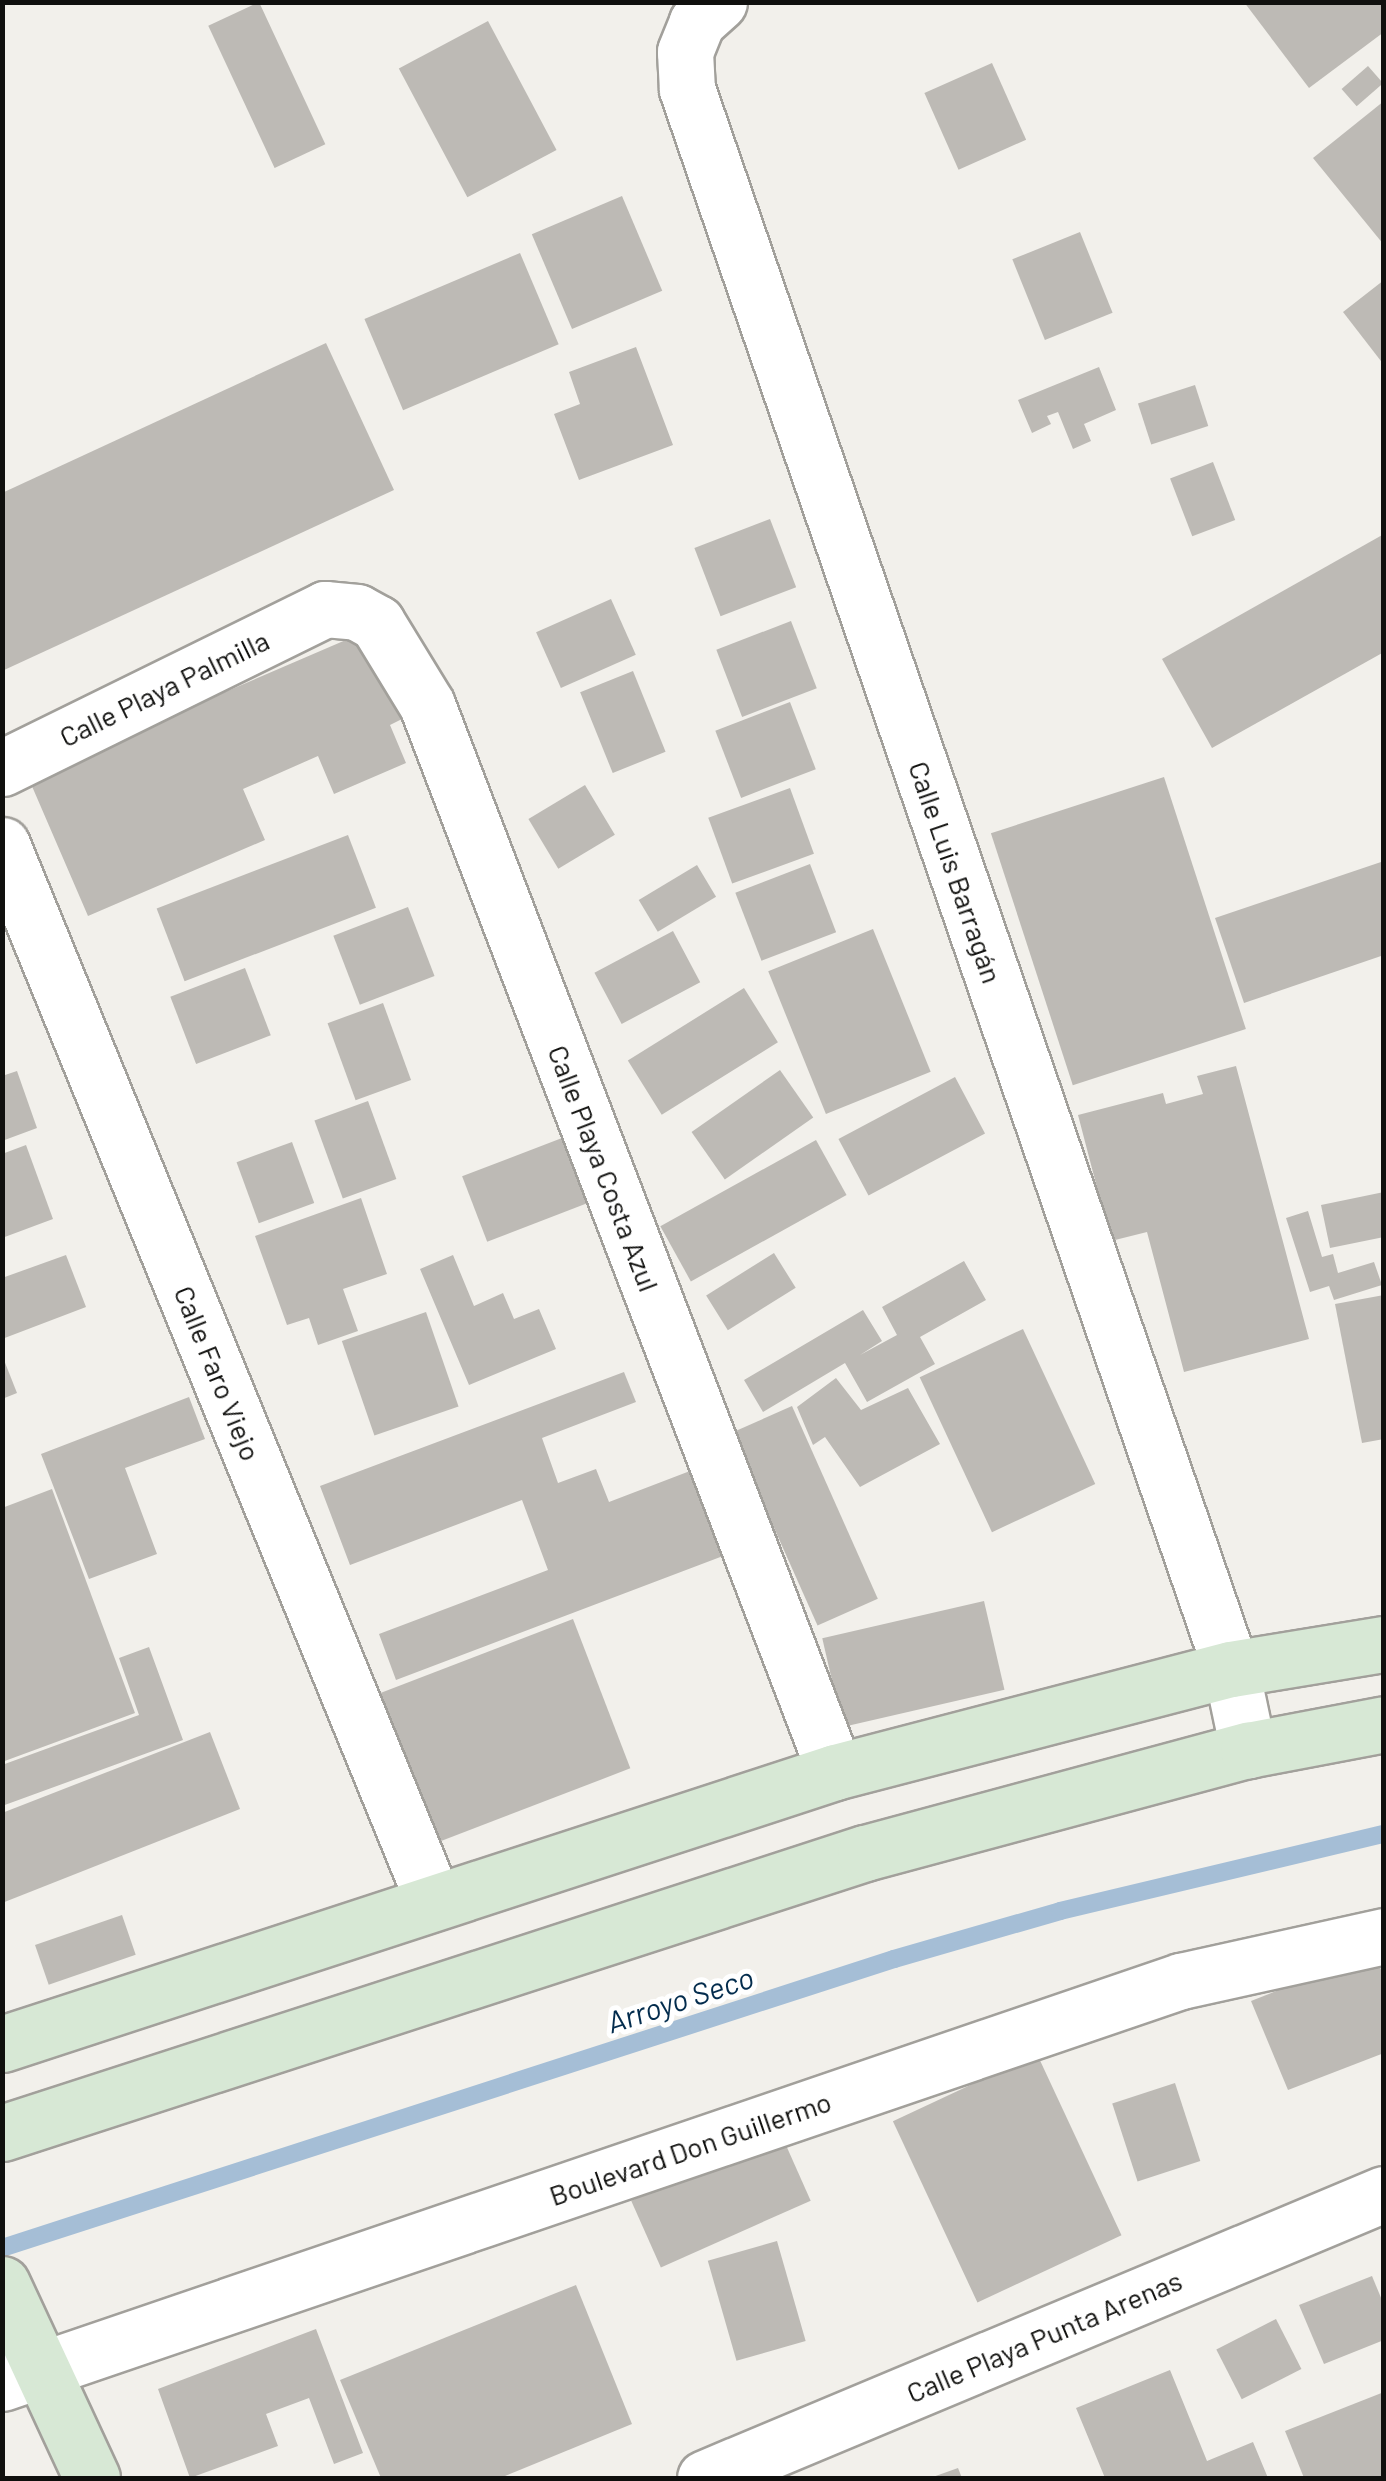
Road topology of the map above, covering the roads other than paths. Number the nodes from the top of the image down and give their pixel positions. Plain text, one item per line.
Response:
1 (718, 2) edge
2 (325, 609) joint
3 (2, 768) edge
4 (2, 846) edge
5 (1384, 1644) edge
6 (1231, 1670) junction
7 (1384, 1724) edge
8 (1248, 1750) junction
9 (835, 1772) junction
10 (433, 1900) junction
11 (1384, 1936) edge
12 (2, 2044) edge
13 (2, 2133) edge
14 (1384, 2194) edge
15 (16, 2341) edge
16 (92, 2478) edge
17 (705, 2478) edge

1 - 6 street, Calle Luis Barragán
2 - 3 street, Calle Playa Palmilla
2 - 9 street, Calle Playa Costa Azul
4 - 10 street, Calle Faro Viejo
5 - 6 main road
6 - 8 street, Calle Luis Barragán
6 - 9 main road
7 - 8 main road
8 - 13 main road
9 - 10 main road
10 - 12 main road
11 - 15 street, Boulevard Don Guillermo
14 - 17 street, Calle Playa Punta Arenas
15 - 16 main road

